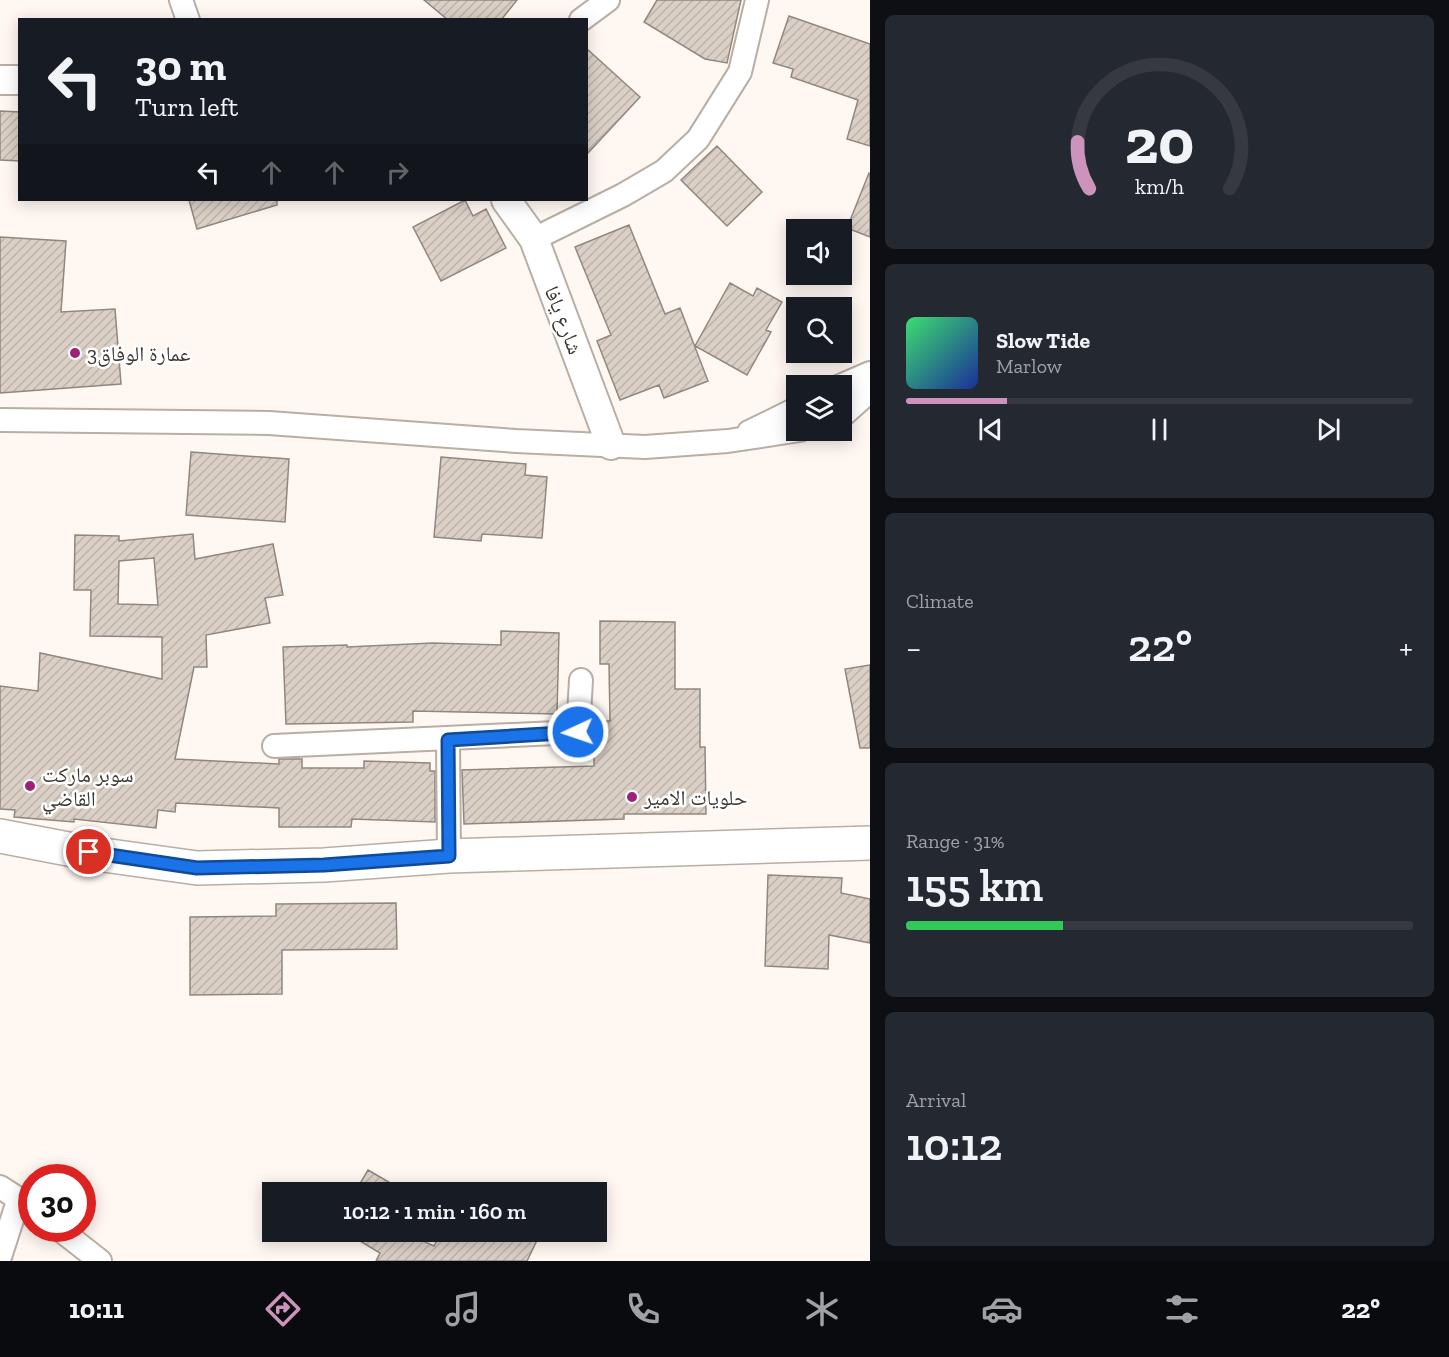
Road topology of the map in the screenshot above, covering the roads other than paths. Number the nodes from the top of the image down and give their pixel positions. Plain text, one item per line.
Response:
1 (181, 0) edge
2 (608, 0) edge
3 (757, 0) edge
4 (187, 18) edge
5 (584, 18) edge
6 (0, 80) edge
7 (18, 80) edge
8 (507, 201) edge
9 (534, 239) junction
10 (870, 373) edge
11 (852, 381) edge
12 (870, 391) edge
13 (852, 407) edge
14 (786, 414) edge
15 (0, 420) edge
16 (786, 432) edge
17 (728, 441) junction
18 (611, 445) junction
19 (581, 680) dead end
20 (448, 740) junction
21 (274, 746) dead end
22 (0, 836) edge
23 (870, 843) edge
24 (449, 856) junction
25 (17, 1198) edge
26 (76, 1242) edge
27 (0, 1257) edge
28 (100, 1261) edge

1 - 4 street
2 - 5 street
3 - 9 street
6 - 7 street
8 - 9 street, شارع يافا
9 - 18 street, شارع يافا
10 - 11 street
12 - 13 street
14 - 17 street
15 - 18 street
16 - 17 street
17 - 18 street
19 - 20 street
20 - 21 street
20 - 24 street
22 - 24 main road
23 - 24 main road
25 - 27 street
26 - 28 street

